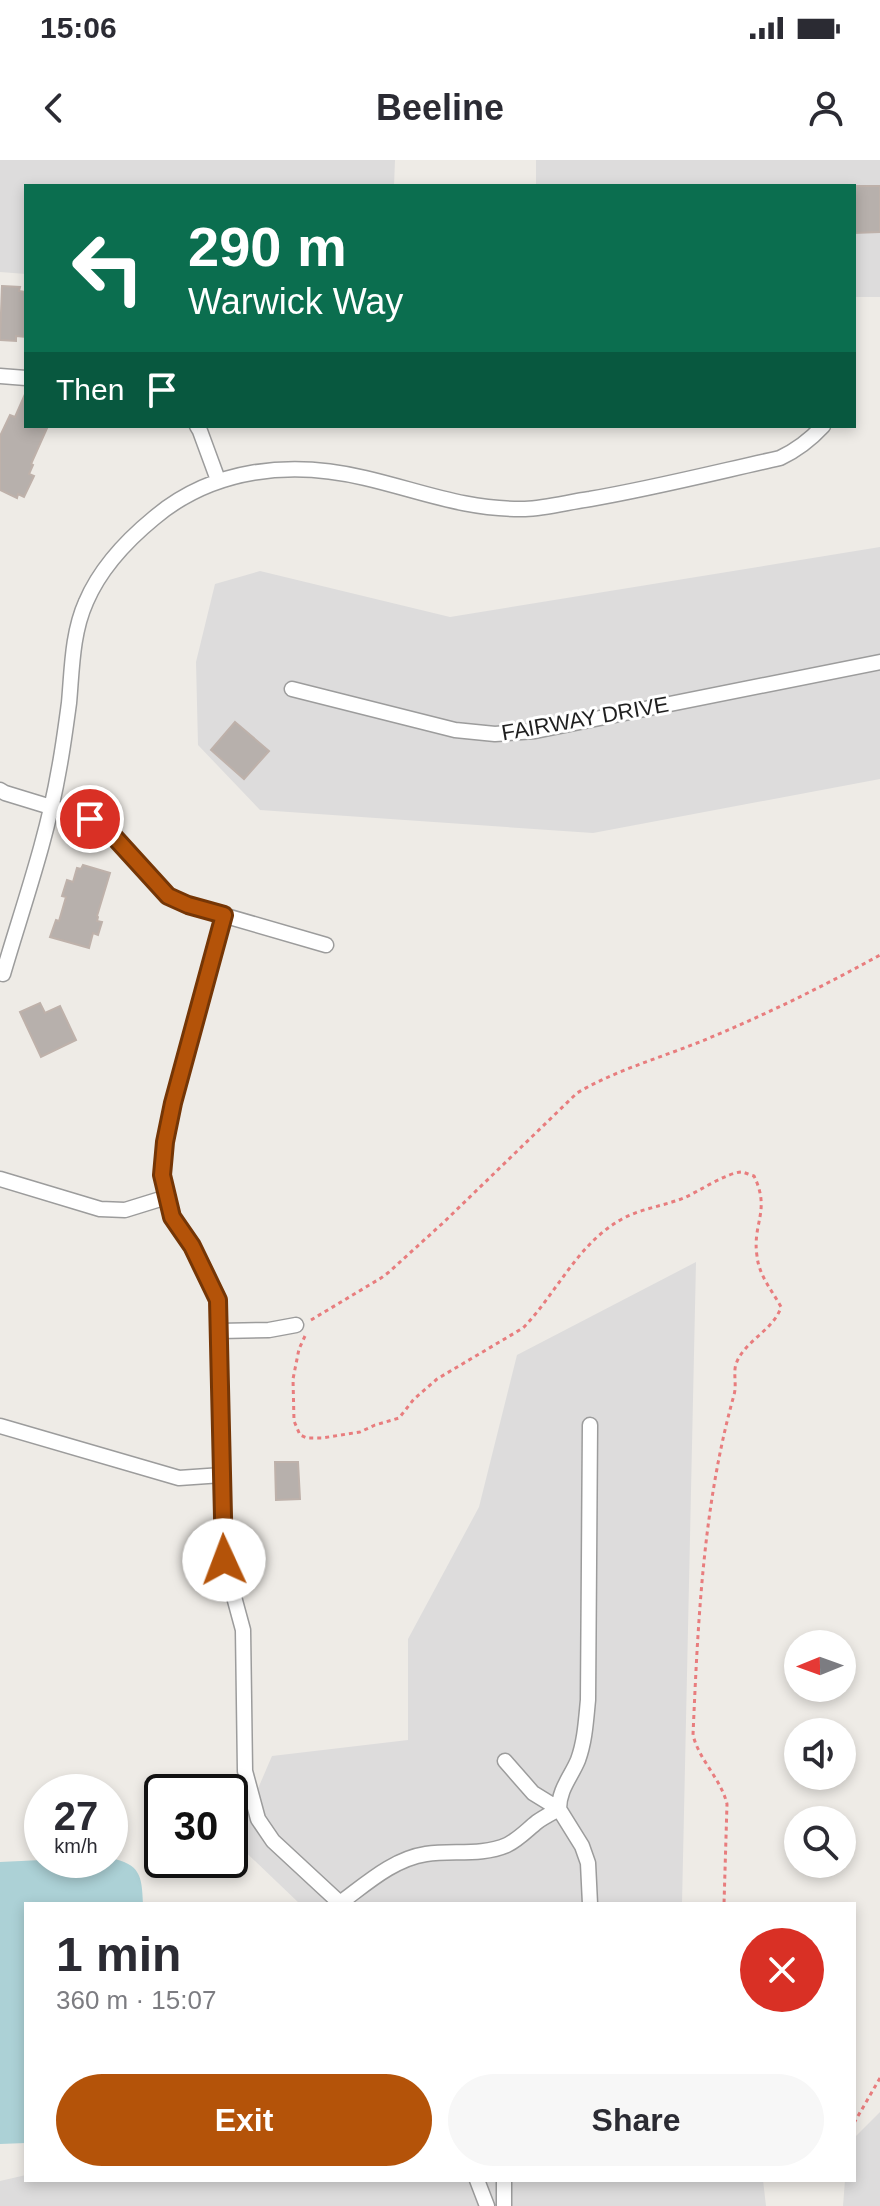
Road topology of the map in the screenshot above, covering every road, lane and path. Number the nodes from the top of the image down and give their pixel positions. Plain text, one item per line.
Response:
1 (0, 376) edge
2 (24, 378) edge
3 (198, 428) edge
4 (821, 428) edge
5 (218, 480) junction
6 (880, 662) edge
7 (292, 689) dead end
8 (0, 790) edge
9 (52, 808) junction
10 (224, 915) junction
11 (326, 945) dead end
12 (880, 955) edge
13 (1, 973) edge
14 (0, 1179) edge
15 (167, 1197) junction
16 (313, 1319) junction
17 (296, 1325) joint
18 (219, 1331) junction
19 (590, 1425) dead end
20 (0, 1426) edge
21 (222, 1475) junction
22 (505, 1761) dead end
23 (559, 1809) junction
24 (338, 1902) edge
25 (343, 1902) edge
26 (590, 1902) edge
27 (724, 1902) edge
28 (880, 2078) edge
29 (856, 2120) edge
30 (478, 2182) edge
31 (504, 2182) edge
32 (487, 2206) edge
33 (504, 2206) edge

1 - 2 street
3 - 5 street
4 - 5 street
5 - 9 street
6 - 7 street, FAIRWAY DRIVE
8 - 9 street
9 - 10 street
9 - 13 street
10 - 11 street
10 - 15 street
12 - 16 path
14 - 15 street
15 - 18 street
16 - 17 path
16 - 27 path
17 - 18 street
18 - 21 street
19 - 23 street
20 - 21 street
21 - 24 street
22 - 23 street
23 - 25 street
23 - 26 street
28 - 29 path
30 - 32 street
31 - 33 street

